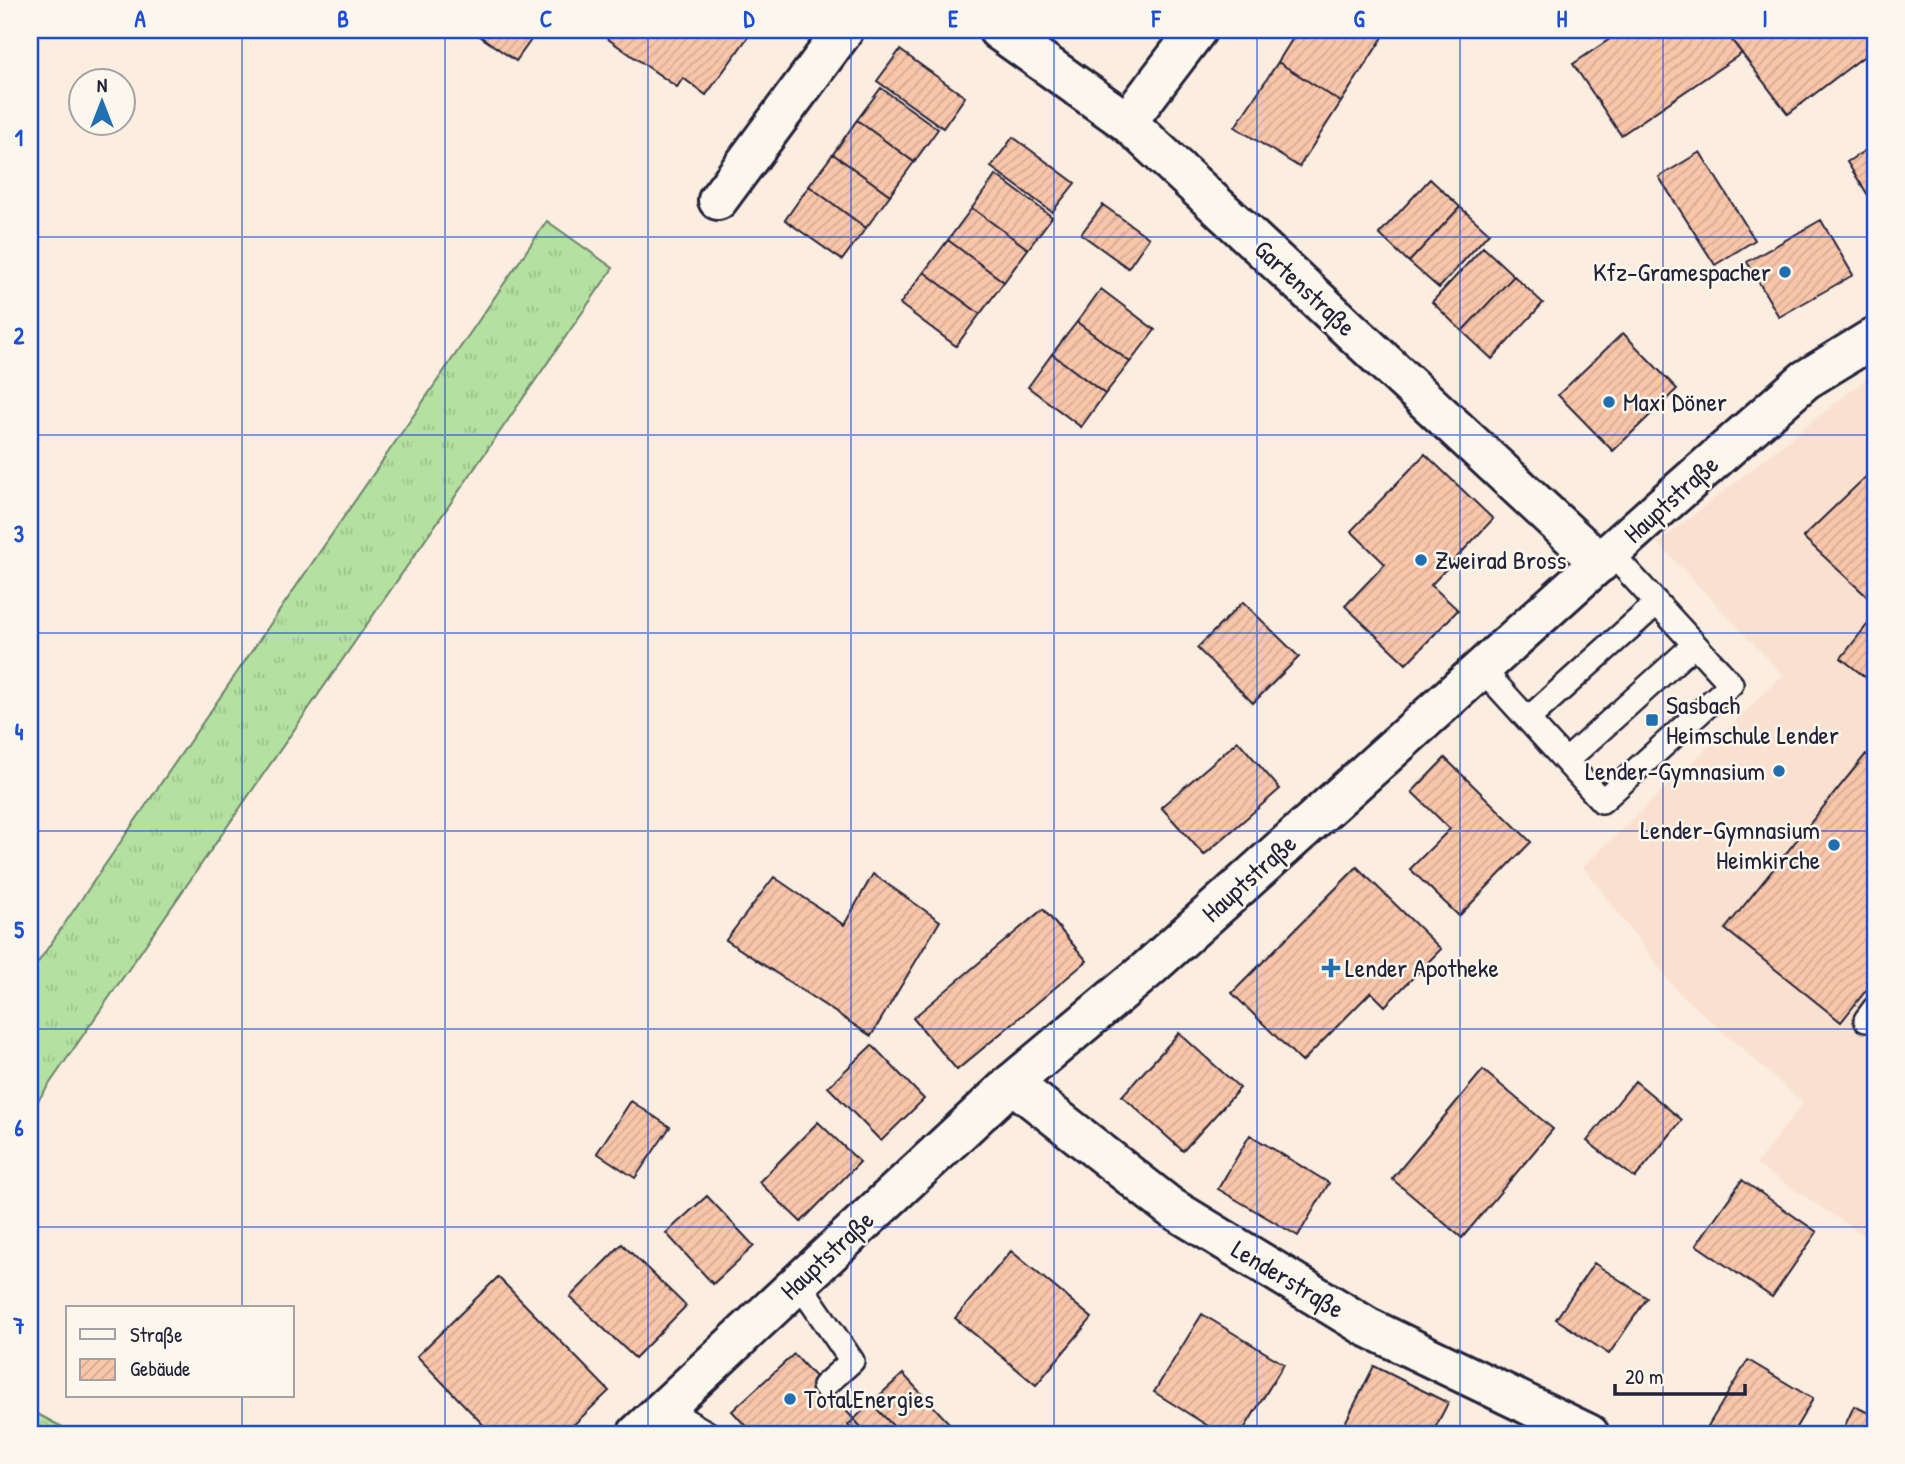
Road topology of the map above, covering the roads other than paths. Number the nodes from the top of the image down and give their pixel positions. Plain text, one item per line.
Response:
1 (844, 30) edge
2 (998, 30) edge
3 (1197, 30) edge
4 (1127, 122) junction
5 (719, 200) dead end
6 (1875, 337) edge
7 (1606, 558) junction
8 (1657, 603) junction
9 (1695, 645) junction
10 (1482, 669) junction
11 (1528, 719) junction
12 (1566, 761) junction
13 (1012, 1083) junction
14 (798, 1282) junction
15 (824, 1386) dead end
16 (664, 1408) junction
17 (637, 1434) edge
18 (709, 1434) edge
19 (1589, 1434) edge

1 - 5 street
2 - 4 street, Gartenstraße
3 - 4 street
4 - 7 street, Gartenstraße
6 - 7 street, Hauptstraße
7 - 8 lane
7 - 10 street, Hauptstraße
8 - 9 lane
8 - 11 lane
9 - 12 lane
9 - 12 lane
10 - 11 lane
10 - 13 street, Hauptstraße
11 - 12 lane
13 - 14 street, Hauptstraße
13 - 19 street, Lenderstraße
14 - 15 lane
14 - 16 street, Hauptstraße
16 - 17 street, Hauptstraße
16 - 18 lane

